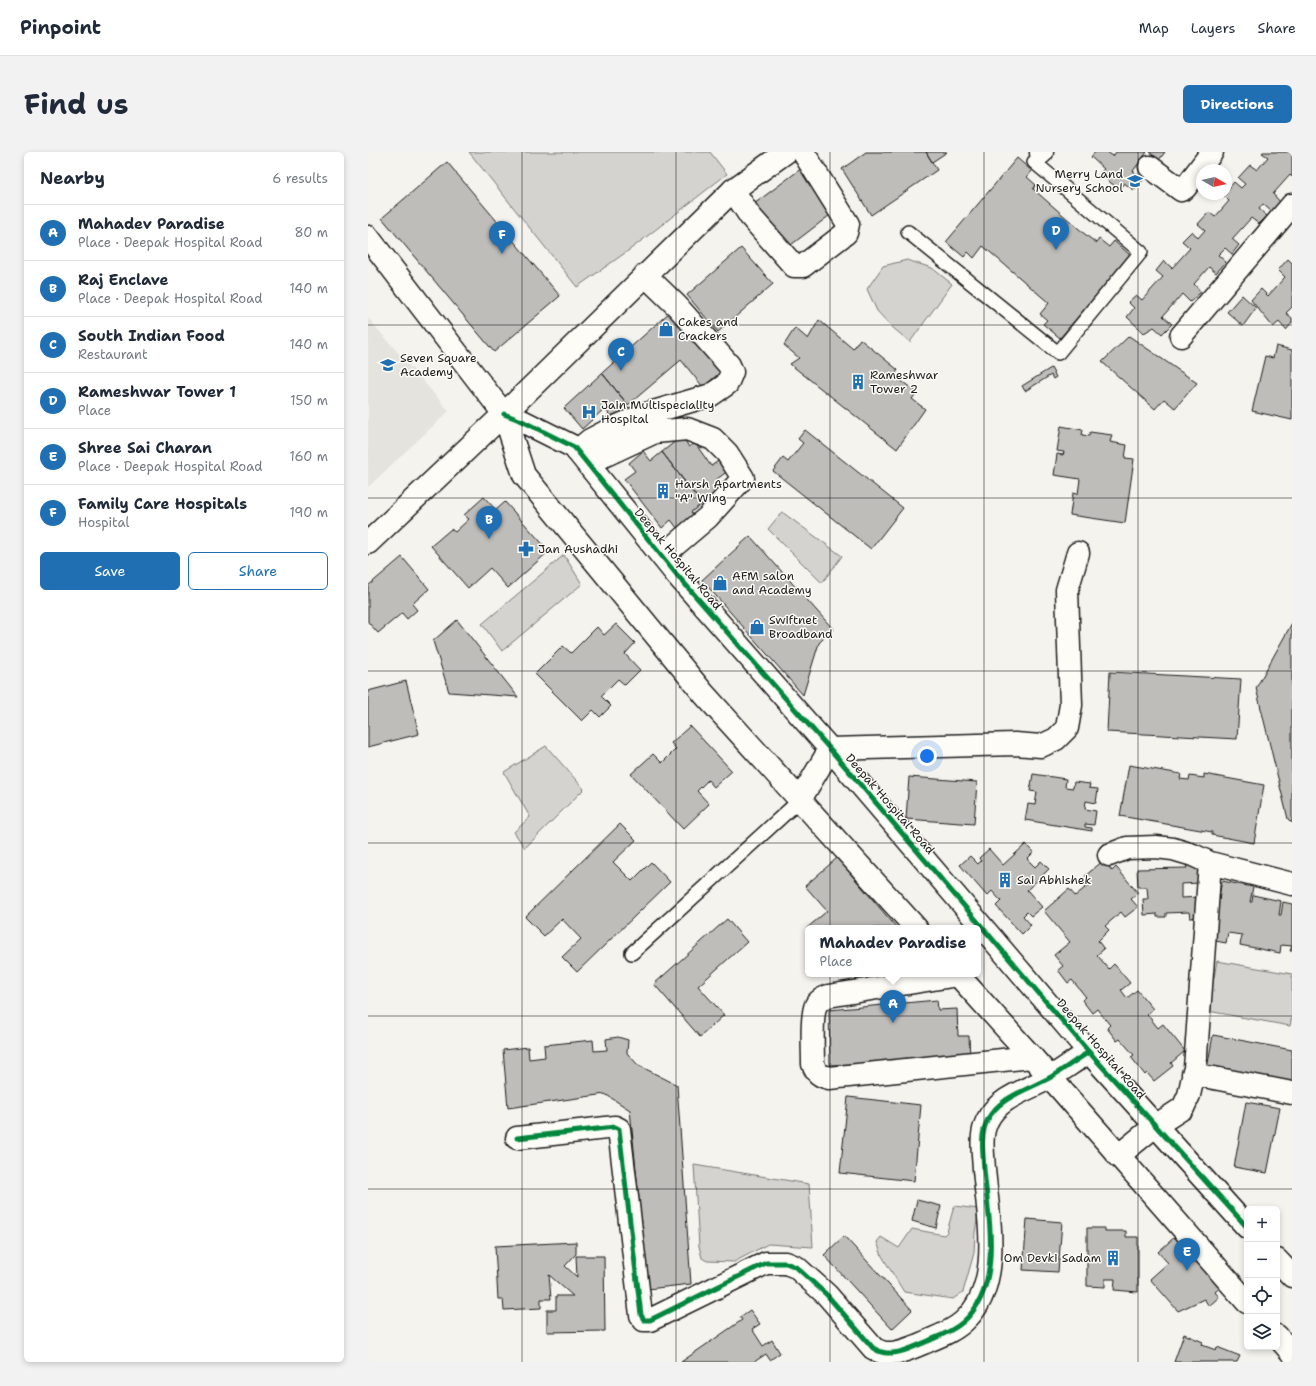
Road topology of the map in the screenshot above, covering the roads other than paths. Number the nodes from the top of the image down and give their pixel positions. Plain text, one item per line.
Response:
1 (786, 152) edge
2 (803, 152) edge
3 (1212, 152) edge
4 (1039, 156) edge
5 (1150, 167) dead end
6 (733, 190) junction
7 (1292, 205) edge
8 (908, 232) dead end
9 (368, 237) edge
10 (645, 275) junction
11 (1191, 332) dead end
12 (504, 414) junction
13 (582, 458) junction
14 (368, 543) edge
15 (1078, 553) dead end
16 (662, 556) junction
17 (830, 749) junction
18 (800, 800) junction
19 (1109, 855) dead end
20 (1210, 864) junction
21 (1292, 884) edge
22 (913, 925) edge
23 (980, 925) edge
24 (981, 926) edge
25 (632, 953) dead end
26 (946, 977) edge
27 (960, 977) edge
28 (1089, 1052) junction
29 (1032, 1057) junction
30 (1193, 1074) junction
31 (1050, 1077) junction
32 (1292, 1093) edge
33 (1156, 1126) junction
34 (517, 1138) dead end
35 (1118, 1156) junction
36 (1244, 1224) edge
37 (1280, 1263) edge
38 (1292, 1276) edge
39 (1244, 1299) edge
40 (1280, 1339) edge
41 (1292, 1353) edge

1 - 6 street
2 - 6 street
3 - 5 street
4 - 8 lane
6 - 10 street
7 - 11 street
9 - 12 street
10 - 12 street
10 - 13 street
12 - 13 street, Deepak Hospital Road
12 - 14 street
12 - 18 street
13 - 16 street, Deepak Hospital Road
13 - 16 street
15 - 17 street
16 - 17 street, Deepak Hospital Road
17 - 18 street
17 - 23 street, Deepak Hospital Road
18 - 22 street
18 - 25 lane
19 - 20 street
20 - 21 street
20 - 30 street
24 - 28 street, Deepak Hospital Road
26 - 29 street
27 - 29 street
28 - 31 street
28 - 33 street, Deepak Hospital Road
29 - 31 street
30 - 32 street
30 - 33 street
31 - 34 street
31 - 35 street
33 - 35 street
33 - 36 street, Deepak Hospital Road
35 - 39 street
37 - 38 street
40 - 41 street

